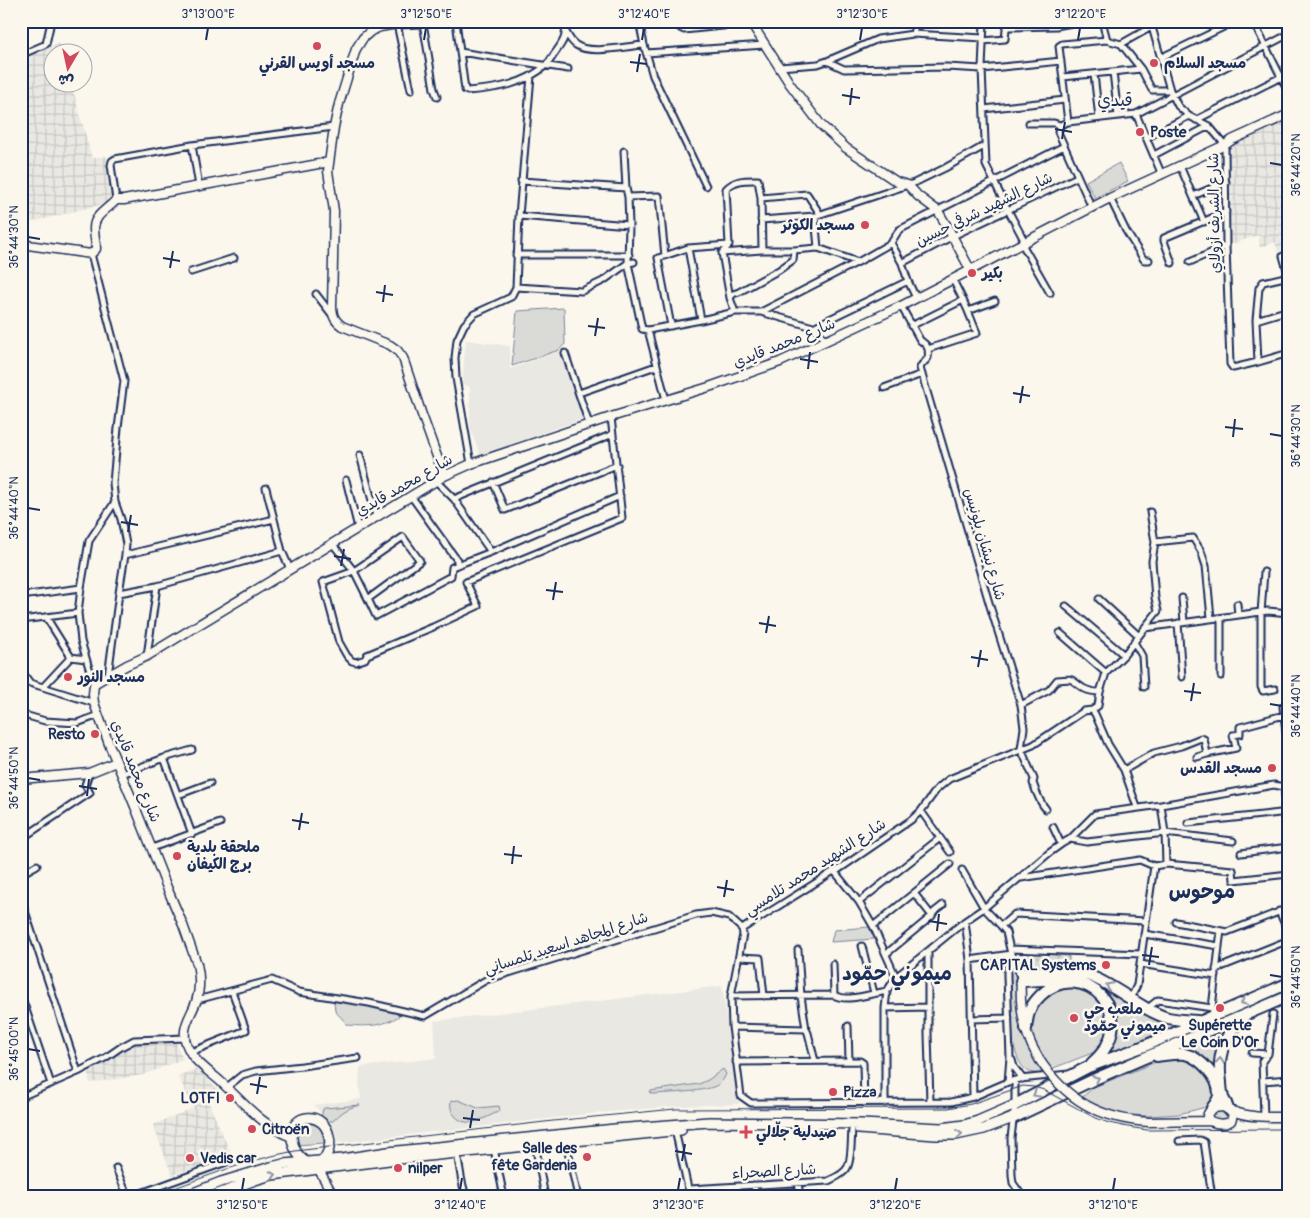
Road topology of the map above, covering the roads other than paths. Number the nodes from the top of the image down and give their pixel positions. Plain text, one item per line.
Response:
1 (442, 21) edge
2 (456, 21) edge
3 (565, 21) edge
4 (646, 21) edge
5 (680, 21) edge
6 (916, 21) edge
7 (984, 21) edge
8 (1082, 21) edge
9 (1102, 21) edge
10 (1162, 21) edge
11 (1236, 21) edge
12 (1252, 21) edge
13 (639, 22) edge
14 (750, 22) edge
15 (423, 23) junction
16 (379, 24) edge
17 (397, 24) junction
18 (50, 26) dead end
19 (1152, 27) junction
20 (566, 32) junction
21 (913, 34) junction
22 (1289, 34) edge
23 (983, 40) junction
24 (1108, 40) junction
25 (1121, 44) junction
26 (644, 45) junction
27 (765, 45) junction
28 (1265, 46) junction
29 (460, 52) junction
30 (646, 53) junction
31 (21, 55) edge
32 (1162, 57) junction
33 (827, 61) junction
34 (1061, 61) junction
35 (546, 65) junction
36 (779, 67) junction
37 (982, 68) junction
38 (568, 69) dead end
39 (1142, 69) junction
40 (1113, 72) junction
41 (1289, 73) edge
42 (1094, 74) junction
43 (531, 76) junction
44 (1063, 77) junction
45 (1281, 77) junction
46 (411, 90) dead end
47 (1171, 92) junction
48 (1289, 93) edge
49 (437, 97) dead end
50 (1065, 100) junction
51 (984, 109) junction
52 (1136, 114) junction
53 (1289, 114) edge
54 (1118, 116) junction
55 (1189, 116) junction
56 (1099, 118) junction
57 (1196, 120) junction
58 (1068, 122) junction
59 (1029, 124) dead end
60 (1060, 125) junction
61 (1209, 126) junction
62 (334, 127) junction
63 (1146, 138) junction
64 (192, 145) junction
65 (1225, 145) junction
66 (984, 146) junction
67 (1064, 146) junction
68 (624, 151) dead end
69 (1154, 155) junction
70 (329, 162) junction
71 (1180, 166) junction
72 (1162, 175) junction
73 (1078, 177) junction
74 (521, 181) junction
75 (993, 181) junction
76 (1226, 182) junction
77 (908, 185) junction
78 (199, 186) junction
79 (706, 186) dead end
80 (626, 188) junction
81 (1193, 196) junction
82 (628, 197) junction
83 (761, 198) junction
84 (1110, 198) junction
85 (116, 200) junction
86 (1092, 208) junction
87 (1008, 210) junction
88 (938, 211) junction
89 (1226, 212) junction
90 (818, 215) junction
91 (518, 216) junction
92 (761, 220) junction
93 (1204, 222) junction
94 (629, 225) junction
95 (953, 236) junction
96 (891, 243) junction
97 (1023, 243) junction
98 (21, 244) edge
99 (728, 245) junction
100 (1226, 246) junction
101 (688, 248) junction
102 (818, 248) junction
103 (762, 250) junction
104 (794, 250) junction
105 (722, 253) junction
106 (91, 254) junction
107 (516, 255) junction
108 (629, 255) junction
109 (665, 256) junction
110 (1283, 256) dead end
111 (234, 258) dead end
112 (1149, 260) dead end
113 (631, 262) junction
114 (858, 262) junction
115 (1190, 262) dead end
116 (902, 263) junction
117 (1172, 263) dead end
118 (971, 271) junction
119 (190, 272) dead end
120 (1289, 277) edge
121 (953, 280) junction
122 (908, 281) junction
123 (516, 287) junction
124 (1050, 293) dead end
125 (316, 294) dead end
126 (730, 298) junction
127 (916, 298) junction
128 (963, 300) junction
129 (995, 301) dead end
130 (901, 306) junction
131 (1289, 310) edge
132 (968, 311) junction
133 (735, 312) junction
134 (761, 312) junction
135 (334, 317) junction
136 (701, 320) junction
137 (1256, 320) junction
138 (671, 326) junction
139 (911, 326) junction
140 (814, 327) junction
141 (648, 330) junction
142 (827, 341) junction
143 (928, 349) junction
144 (565, 353) dead end
145 (1289, 353) edge
146 (1258, 362) junction
147 (656, 366) junction
148 (922, 374) junction
149 (884, 388) dead end
150 (579, 393) junction
151 (666, 400) junction
152 (610, 417) junction
153 (589, 424) junction
154 (613, 434) junction
155 (360, 454) dead end
156 (471, 464) junction
157 (617, 465) junction
158 (444, 476) junction
159 (346, 480) dead end
160 (436, 481) junction
161 (493, 482) junction
162 (266, 488) dead end
163 (411, 496) junction
164 (620, 496) junction
165 (454, 499) junction
166 (115, 502) junction
167 (1150, 512) dead end
168 (376, 516) junction
169 (274, 519) junction
170 (358, 528) junction
171 (1155, 542) junction
172 (332, 543) junction
173 (282, 551) junction
174 (491, 552) junction
175 (125, 555) junction
176 (458, 564) junction
177 (290, 569) junction
178 (354, 571) junction
179 (1264, 572) dead end
180 (157, 586) junction
181 (81, 588) junction
182 (119, 593) junction
183 (1289, 594) edge
184 (21, 596) edge
185 (1182, 598) dead end
186 (368, 599) junction
187 (1099, 599) dead end
188 (1237, 604) dead end
189 (1066, 606) dead end
190 (1261, 612) junction
191 (78, 613) junction
192 (1288, 613) edge
193 (1238, 615) junction
194 (46, 616) junction
195 (1211, 618) junction
196 (1221, 618) junction
197 (21, 620) edge
198 (1181, 622) junction
199 (1145, 628) junction
200 (1060, 633) dead end
201 (1138, 635) junction
202 (1134, 642) junction
203 (1124, 655) junction
204 (71, 656) junction
205 (147, 656) junction
206 (86, 659) junction
207 (21, 670) edge
208 (1106, 673) junction
209 (108, 676) junction
210 (1221, 676) dead end
211 (1182, 677) dead end
212 (94, 685) junction
213 (43, 687) junction
214 (1144, 687) dead end
215 (1275, 689) dead end
216 (1100, 692) junction
217 (94, 703) junction
218 (1020, 705) junction
219 (1289, 706) edge
220 (1092, 710) junction
221 (21, 714) edge
222 (99, 715) junction
223 (1284, 715) junction
224 (1021, 749) junction
225 (192, 750) dead end
226 (1207, 754) junction
227 (1289, 756) edge
228 (1197, 757) dead end
229 (164, 758) junction
230 (116, 762) junction
231 (1124, 770) junction
232 (89, 773) junction
233 (122, 774) junction
234 (21, 779) edge
235 (210, 783) dead end
236 (1286, 786) edge
237 (178, 795) junction
238 (1162, 804) junction
239 (1137, 807) junction
240 (1046, 809) dead end
241 (921, 811) junction
242 (1288, 812) edge
243 (220, 823) dead end
244 (1188, 823) dead end
245 (1053, 827) dead end
246 (1165, 833) junction
247 (192, 834) junction
248 (940, 838) junction
249 (21, 839) edge
250 (1070, 839) junction
251 (1233, 841) dead end
252 (1061, 844) junction
253 (1289, 847) edge
254 (152, 848) junction
255 (950, 852) dead end
256 (1241, 852) dead end
257 (950, 864) dead end
258 (1166, 864) junction
259 (37, 865) dead end
260 (1154, 866) junction
261 (962, 870) dead end
262 (835, 872) junction
263 (21, 874) edge
264 (1289, 874) edge
265 (1019, 878) junction
266 (914, 893) junction
267 (21, 899) edge
268 (859, 902) junction
269 (943, 905) dead end
270 (984, 908) junction
271 (1289, 908) edge
272 (1279, 911) junction
273 (932, 916) junction
274 (965, 921) junction
275 (1146, 921) junction
276 (1176, 922) dead end
277 (873, 926) junction
278 (1001, 926) junction
279 (742, 929) junction
280 (1221, 931) junction
281 (1144, 934) junction
282 (1289, 934) edge
283 (1289, 940) edge
284 (862, 946) dead end
285 (1219, 946) junction
286 (798, 950) dead end
287 (928, 952) junction
288 (1011, 952) junction
289 (886, 954) junction
290 (1142, 954) junction
291 (739, 958) junction
292 (970, 960) junction
293 (832, 964) dead end
294 (1140, 964) junction
295 (1216, 969) junction
296 (1216, 976) junction
297 (896, 977) junction
298 (1021, 977) junction
299 (1289, 983) edge
300 (1088, 986) junction
301 (232, 991) junction
302 (887, 991) junction
303 (874, 993) junction
304 (21, 995) edge
305 (834, 995) junction
306 (731, 996) junction
307 (764, 996) junction
308 (801, 996) junction
309 (1289, 996) edge
310 (1131, 998) junction
311 (197, 1000) junction
312 (1269, 1003) junction
313 (928, 1007) junction
314 (885, 1008) junction
315 (1148, 1008) junction
316 (1213, 1012) junction
317 (1273, 1014) dead end
318 (1009, 1018) junction
319 (971, 1020) junction
320 (1202, 1021) junction
321 (848, 1026) dead end
322 (732, 1027) junction
323 (806, 1029) junction
324 (1026, 1029) junction
325 (185, 1038) junction
326 (190, 1052) junction
327 (1252, 1053) dead end
328 (1268, 1054) junction
329 (1010, 1057) junction
330 (358, 1058) dead end
331 (1144, 1058) junction
332 (815, 1061) junction
333 (849, 1061) junction
334 (736, 1062) junction
335 (1088, 1067) junction
336 (78, 1072) junction
337 (1075, 1074) junction
338 (1289, 1078) edge
339 (1023, 1079) junction
340 (1015, 1080) junction
341 (1263, 1081) junction
342 (1008, 1082) junction
343 (51, 1084) junction
344 (227, 1087) junction
345 (21, 1097) edge
346 (973, 1097) junction
347 (930, 1102) junction
348 (864, 1103) junction
349 (885, 1103) junction
350 (1015, 1105) junction
351 (1210, 1110) junction
352 (1230, 1110) junction
353 (1264, 1117) junction
354 (1289, 1117) edge
355 (1013, 1118) junction
356 (1185, 1121) junction
357 (1210, 1121) junction
358 (1231, 1121) junction
359 (1289, 1121) edge
360 (272, 1126) junction
361 (294, 1126) junction
362 (852, 1129) junction
363 (675, 1130) junction
364 (292, 1137) junction
365 (566, 1141) junction
366 (1179, 1141) dead end
367 (330, 1144) junction
368 (535, 1144) junction
369 (294, 1148) junction
370 (494, 1149) junction
371 (457, 1153) junction
372 (342, 1159) junction
373 (232, 1160) dead end
374 (306, 1163) junction
375 (284, 1164) junction
376 (318, 1166) junction
377 (116, 1168) dead end
378 (798, 1182) junction
379 (754, 1185) junction
380 (689, 1189) junction
381 (129, 1197) edge
382 (183, 1197) edge
383 (210, 1197) edge
384 (334, 1197) edge
385 (466, 1197) edge
386 (504, 1197) edge
387 (545, 1197) edge
388 (578, 1197) edge
389 (690, 1197) edge
390 (756, 1197) edge
391 (800, 1197) edge
392 (1023, 1197) edge
393 (1212, 1197) edge

1 - 15 main road
2 - 29 street
3 - 20 street
4 - 13 street
5 - 14 street
6 - 21 street
7 - 23 street
8 - 23 street
9 - 24 street
10 - 19 street
11 - 32 street
12 - 28 street
13 - 26 street
14 - 27 main road
15 - 17 main road
15 - 49 street
16 - 17 main road
16 - 62 main road
17 - 46 street
18 - 31 street
19 - 25 street
19 - 32 street, شارع الشريف أزولاي
20 - 26 street
20 - 35 street
21 - 23 street
21 - 33 street
22 - 28 street
23 - 37 street
24 - 25 street
24 - 34 street
25 - 39 street
26 - 30 street
27 - 30 street
27 - 36 main road
28 - 45 street
28 - 47 street
29 - 35 street
29 - 43 street
30 - 79 street
32 - 47 street, شارع الشريف أزولاي
33 - 36 street
33 - 37 street
34 - 37 street
34 - 44 street
35 - 38 street
35 - 43 street
36 - 77 main road
37 - 51 street
39 - 40 street
39 - 47 street
40 - 42 street
40 - 54 street
41 - 45 street
42 - 44 street
42 - 56 street
43 - 74 street
44 - 50 street
45 - 48 street
45 - 57 street
47 - 52 street
47 - 55 street, شارع الشريف أزولاي
50 - 51 street
50 - 58 street
51 - 66 street
52 - 54 street
52 - 63 street
53 - 65 main road, شارع محمد قايدي
54 - 56 street
55 - 57 street, شارع الشريف أزولاي
55 - 63 street
56 - 58 street
57 - 61 street, شارع الشريف أزولاي
58 - 60 street
59 - 60 street
60 - 67 street
61 - 65 street, شارع الشريف أزولاي
61 - 69 street
62 - 64 street
62 - 70 main road
63 - 69 street
64 - 78 street
64 - 85 street
65 - 71 main road, شارع محمد قايدي
65 - 76 street, شارع الشريف أزولاي
66 - 75 street
66 - 77 street
67 - 73 street
67 - 75 street
68 - 80 street
69 - 72 street
70 - 78 main road
70 - 135 main road
71 - 72 main road, شارع محمد قايدي
71 - 81 street
72 - 84 main road, شارع محمد قايدي
73 - 86 street
73 - 87 street, شارع الشهيد شرفي حسين
74 - 80 street
74 - 91 street
75 - 87 street
75 - 88 street
76 - 81 street
76 - 89 street, شارع الشريف أزولاي
77 - 88 main road
77 - 90 street
78 - 85 main road
80 - 82 street
81 - 93 street
82 - 94 street
82 - 109 street
83 - 90 street
83 - 92 street
83 - 99 street
84 - 86 main road, شارع محمد قايدي
84 - 112 street
85 - 106 main road
86 - 97 main road, شارع محمد قايدي
87 - 95 street, شارع الشهيد شرفي حسين
87 - 97 street
88 - 95 main road
88 - 96 street
89 - 93 street
89 - 100 street, شارع الشريف أزولاي
90 - 92 street
90 - 102 street
91 - 94 street
91 - 107 street
92 - 103 street
93 - 117 street
94 - 108 street
95 - 116 street, شارع الشهيد شرفي حسين
95 - 118 main road
96 - 114 street
96 - 116 street
97 - 118 main road, شارع محمد قايدي
97 - 124 street
98 - 106 main road
99 - 101 street
99 - 105 street
100 - 115 street
100 - 146 street, شارع الشريف أزولاي
101 - 109 street
101 - 136 street
102 - 104 street
102 - 114 street
103 - 104 street
103 - 105 street
104 - 126 street
105 - 126 street
106 - 166 street
107 - 108 street
107 - 123 street
108 - 113 street
109 - 138 street
110 - 120 street
111 - 119 street
113 - 123 street
113 - 141 street
114 - 134 street
116 - 122 street
118 - 121 main road, شارع محمد قايدي
120 - 137 street
121 - 127 main road, شارع محمد قايدي
121 - 128 street
122 - 127 street
122 - 140 street
123 - 156 street
125 - 135 street
126 - 133 street
127 - 130 main road, شارع محمد قايدي
128 - 132 street
128 - 139 street
129 - 132 street
130 - 139 street
130 - 142 main road, شارع محمد قايدي
131 - 137 street
132 - 143 street
133 - 134 street
133 - 136 street
134 - 140 street
135 - 158 main road
136 - 138 street
137 - 146 street
138 - 141 street
139 - 143 street
140 - 142 street
141 - 147 street
142 - 151 main road, شارع محمد قايدي
143 - 148 street
144 - 150 street
145 - 146 street, شارع الشريف أزولاي
147 - 150 street
147 - 151 street
148 - 149 street
148 - 218 street, شارع نيشان بلونيس
150 - 153 street
151 - 152 main road, شارع محمد قايدي
152 - 153 main road, شارع محمد قايدي
152 - 154 street
153 - 156 main road, شارع محمد قايدي
154 - 157 street
154 - 161 street
155 - 168 street
156 - 158 main road, شارع محمد قايدي
157 - 161 street
157 - 164 street
158 - 160 main road, شارع محمد قايدي
159 - 170 street
160 - 163 main road, شارع محمد قايدي
160 - 165 street
161 - 165 street
162 - 169 street
163 - 168 main road, شارع محمد قايدي
163 - 176 street
164 - 174 street
164 - 178 street
165 - 174 street
166 - 175 street
166 - 181 street
167 - 171 street
168 - 170 main road, شارع محمد قايدي
169 - 173 street
169 - 175 street
170 - 172 main road, شارع محمد قايدي
171 - 195 street
171 - 199 street
172 - 177 main road, شارع محمد قايدي
172 - 178 street
173 - 177 street
173 - 180 street
174 - 176 street
175 - 182 street
176 - 186 street
177 - 205 main road, شارع محمد قايدي
178 - 186 street
178 - 186 street
179 - 190 street
180 - 182 street
180 - 205 street
181 - 184 street
181 - 191 street
182 - 209 street
183 - 192 street
185 - 198 street
187 - 201 street
188 - 193 street
189 - 203 street
190 - 192 street
190 - 193 street
190 - 215 street
191 - 194 street
191 - 206 street
193 - 196 street
194 - 197 street
194 - 204 street
195 - 196 street
195 - 198 street
196 - 210 street
198 - 199 street
198 - 211 street
199 - 201 street
200 - 208 street
201 - 202 street
202 - 203 street
202 - 214 street
203 - 208 street
204 - 206 street
204 - 213 street
205 - 209 main road, شارع محمد قايدي
206 - 212 street
207 - 213 street
208 - 216 street
209 - 212 main road, شارع محمد قايدي
212 - 217 main road, شارع محمد قايدي
213 - 217 street
216 - 218 street
216 - 220 street
217 - 222 main road, شارع محمد قايدي
218 - 224 street, شارع نيشان بلونيس
219 - 223 street
220 - 224 street, شارع الشهيد محمد تلامسي
220 - 231 street
221 - 222 street
222 - 230 main road, شارع محمد قايدي
223 - 226 street
223 - 227 street
224 - 240 street
224 - 241 street, شارع الشهيد محمد تلامسي
225 - 229 street
226 - 228 street
226 - 231 street
229 - 233 street
229 - 237 street
230 - 232 main road
230 - 233 main road, شارع محمد قايدي
231 - 239 street
232 - 234 main road
232 - 249 street
233 - 254 main road, شارع محمد قايدي
235 - 237 street
236 - 238 street
236 - 242 street
237 - 247 street
238 - 239 street
238 - 246 street
239 - 250 street
241 - 248 street
241 - 262 street, شارع الشهيد محمد تلامسي
242 - 244 street
243 - 247 street
245 - 252 street
246 - 250 street
246 - 251 street
246 - 258 street
247 - 254 street
248 - 255 street
248 - 268 street
250 - 252 street
252 - 265 street
253 - 256 street
254 - 311 main road, شارع محمد قايدي
257 - 266 street
258 - 260 street
258 - 264 street
259 - 263 street
260 - 265 street
260 - 275 street
261 - 270 street
262 - 268 street
262 - 279 street, شارع الشهيد محمد تلامسي
265 - 270 street
266 - 273 street
266 - 277 street
267 - 336 street
268 - 277 street
269 - 273 street
270 - 274 street
270 - 278 street
271 - 272 street
272 - 280 street
272 - 282 street
273 - 289 street
274 - 287 street
274 - 292 street
275 - 278 street
275 - 281 street
276 - 280 street
277 - 289 street
278 - 288 street
279 - 291 street, شارع الشهيد محمد تلامسي
279 - 301 street, شارع المجاهد اسعيد تلمساني
280 - 285 street
281 - 285 street
281 - 290 street
283 - 295 street
284 - 303 street
285 - 295 street
286 - 308 street
287 - 297 street
287 - 313 street
288 - 290 street
288 - 292 street
288 - 298 street
288 - 318 street
289 - 297 street
290 - 294 street
291 - 306 street, شارع الشهيد محمد تلامسي
291 - 307 street
292 - 319 street
293 - 305 street
294 - 296 street
294 - 310 street
295 - 296 street
296 - 316 street
297 - 302 street
298 - 300 highway
310 -> 298 highway
298 - 324 main road
299 -> 316 highway
300 - 324 highway
300 - 335 highway
301 - 311 street, شارع المجاهد اسعيد تلمساني
301 - 326 street
302 - 303 street
302 - 314 street
303 - 305 street
304 - 343 street
305 - 308 street
306 - 307 street
306 - 322 street, شارع الشهيد محمد تلامسي
307 - 308 street
308 - 323 street
309 - 312 highway
310 - 315 highway
311 - 325 main road, شارع محمد قايدي
312 - 331 highway
352 -> 312 highway
313 - 314 street
313 - 347 street
314 - 349 street
315 - 316 street
315 - 320 highway
316 - 320 highway
317 - 328 street
318 - 319 street
318 - 329 street
319 - 346 street
320 - 335 highway
321 - 333 street
322 - 323 street
322 - 334 street, شارع الشهيد محمد تلامسي
323 - 332 street
324 - 356 main road, bridge
325 - 326 main road
325 - 336 street
326 - 344 main road
327 - 328 street
328 - 341 street
329 - 339 street
329 - 342 street
330 - 344 street
331 - 351 highway
355 -> 331 highway
332 - 333 street
332 - 334 street
333 - 348 street
334 - 348 street, شارع الشهيد محمد تلامسي
335 - 337 highway
336 - 343 street
337 - 339 street, شارع الشهيد محمد تلامسي
337 -> 350 highway
338 - 341 street
339 - 340 street, شارع الشهيد محمد تلامسي
340 - 342 street, شارع الشهيد محمد تلامسي
340 - 350 street
341 - 353 street
342 - 346 street, شارع الشهيد محمد تلامسي
343 - 345 street
344 - 360 main road
346 - 347 street, شارع الشهيد محمد تلامسي
347 - 349 street, شارع الشهيد محمد تلامسي
348 - 349 street, شارع الشهيد محمد تلامسي
350 - 355 street
350 - 372 main road
351 - 352 main road
351 - 356 main road
351 - 357 main road
352 - 353 main road
352 - 358 main road
353 - 354 main road
362 -> 355 main road
355 - 392 street
356 - 357 main road
357 - 358 main road
358 - 359 main road
360 - 361 main road
360 - 364 main road
361 - 364 main road
361 - 367 main road
362 - 363 main road
362 - 378 street, شارع الصحراء
363 - 365 main road
363 - 380 street
364 - 369 main road
365 - 368 main road
365 - 388 street
366 - 393 street
367 - 372 main road
367 - 376 main road
368 - 370 main road
368 - 387 street
369 - 374 main road
369 - 375 main road
370 - 371 main road
370 - 386 street
371 - 376 main road
371 - 385 street
372 - 376 main road
373 - 381 street
374 - 375 main road
374 - 376 main road
375 - 382 main road
383 -> 376 main road
376 - 384 main road
377 - 381 street
378 - 379 street, شارع الصحراء
378 - 391 street
379 - 380 street, شارع الصحراء
379 - 390 street
380 - 389 street

